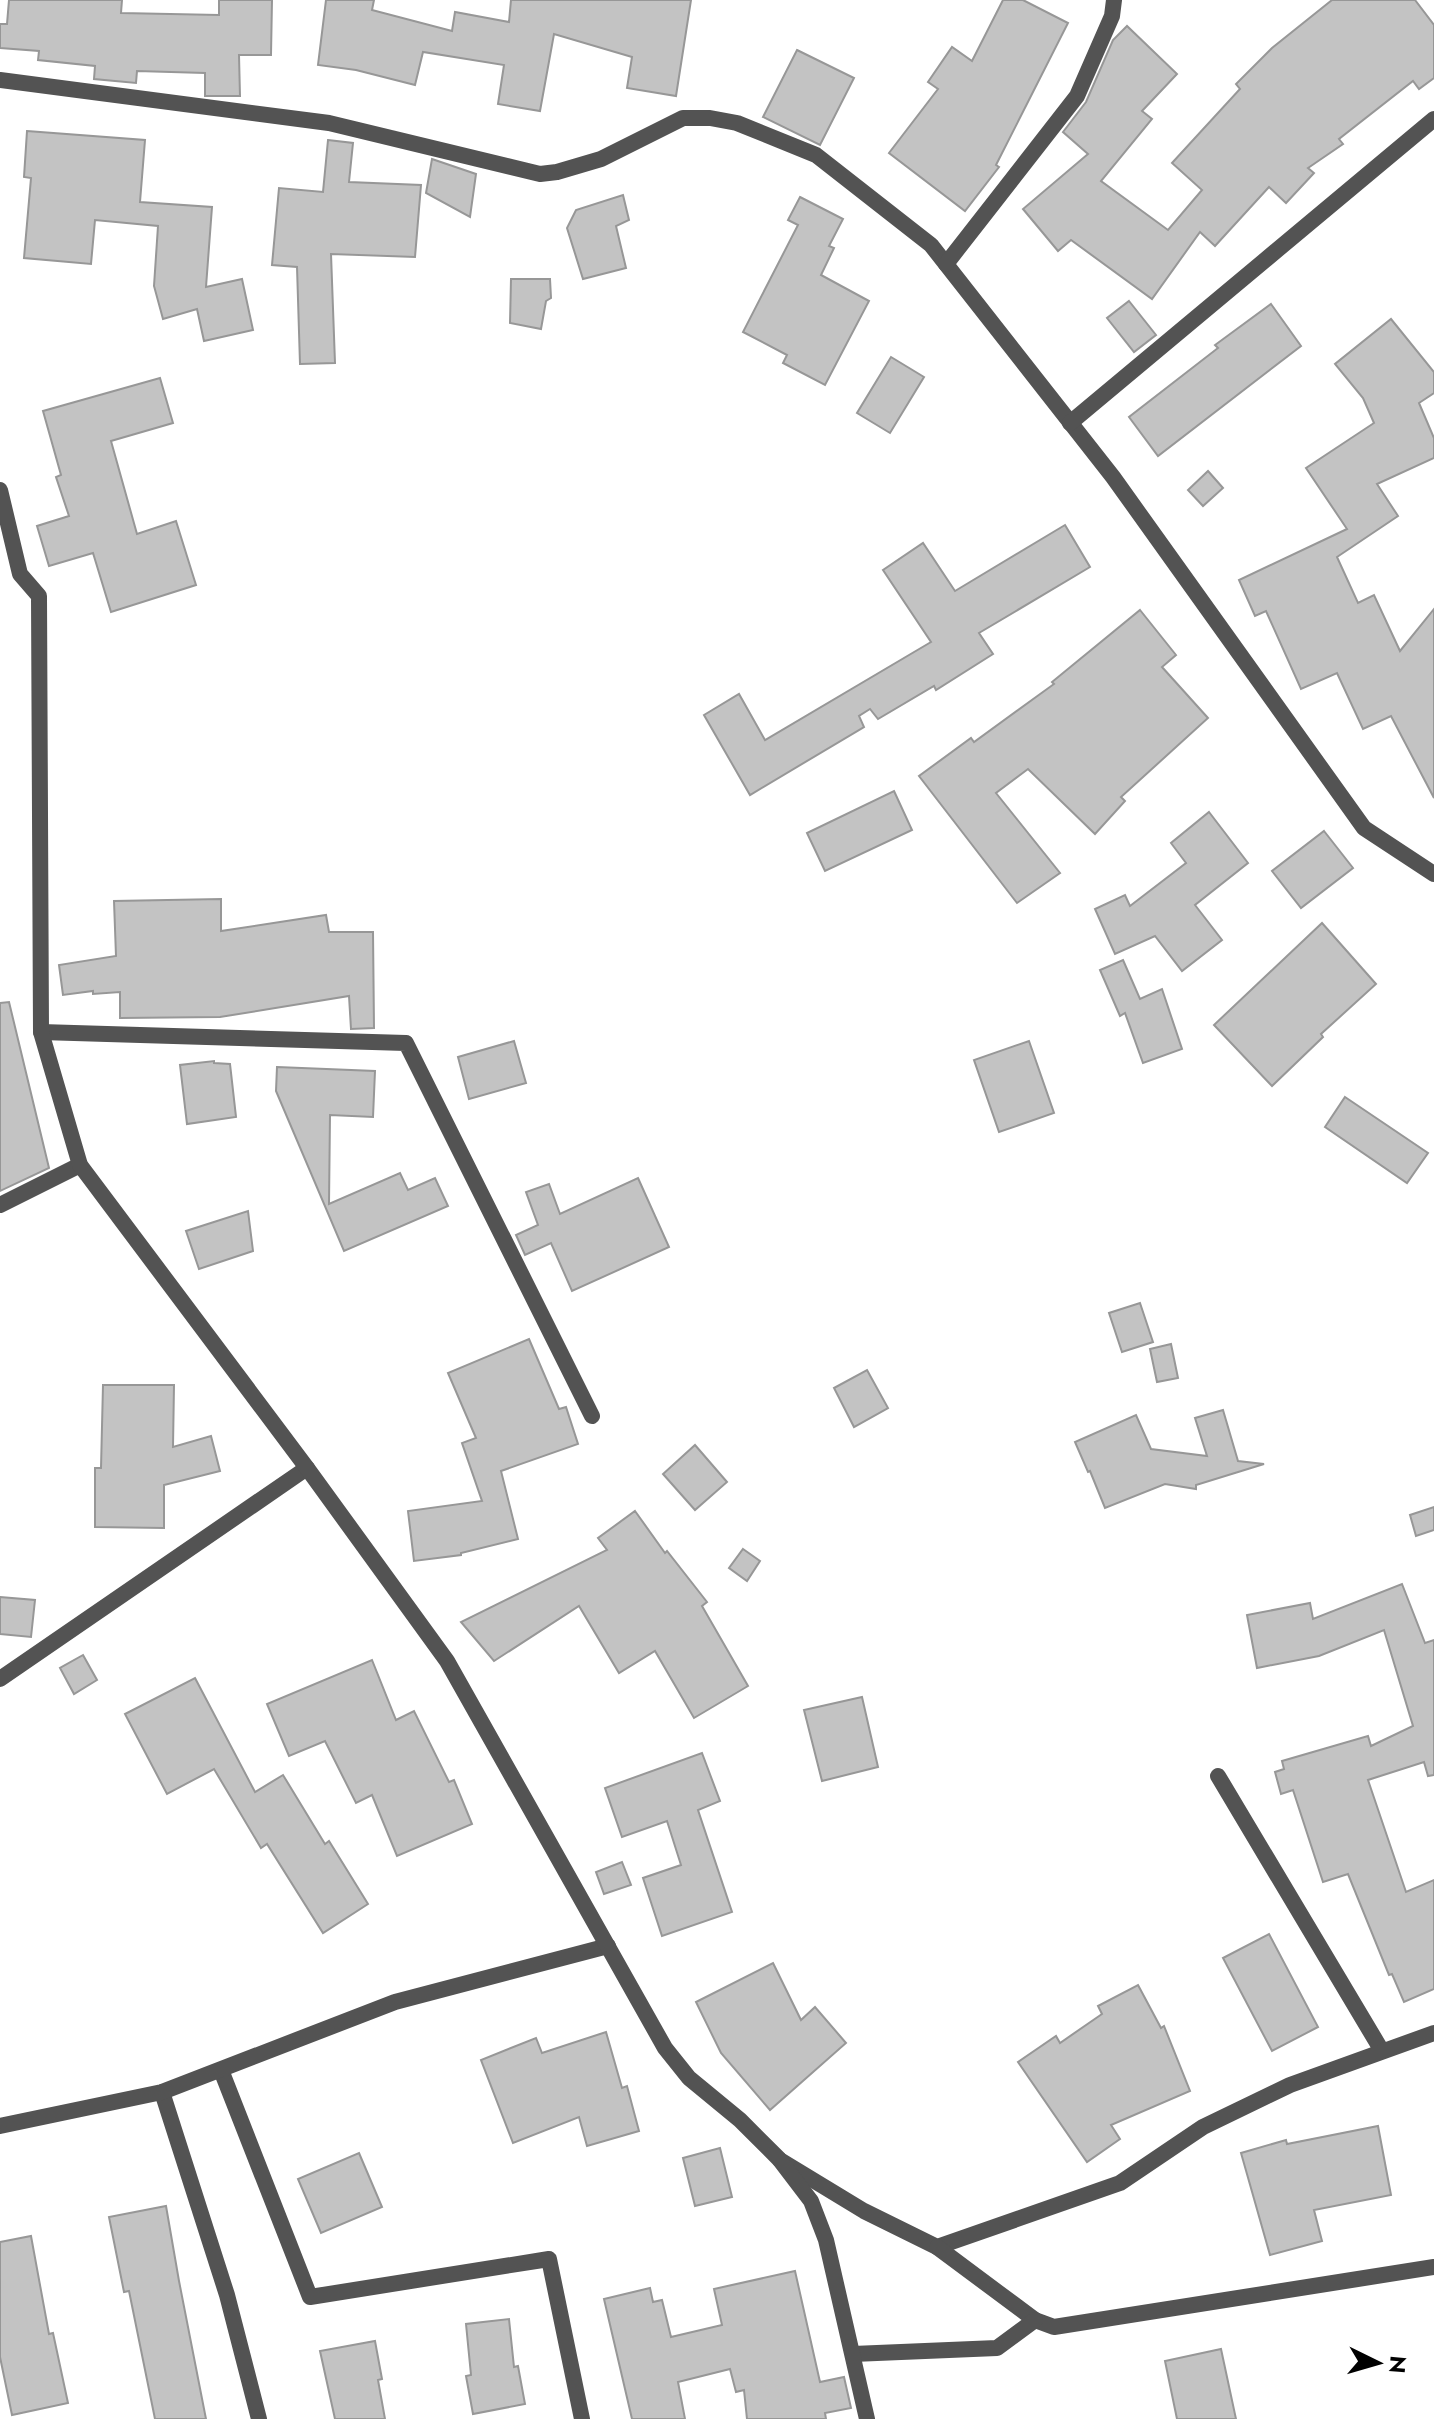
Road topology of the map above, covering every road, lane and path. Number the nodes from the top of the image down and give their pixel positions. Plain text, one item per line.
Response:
1 (1114, 0) edge
2 (0, 80) edge
3 (1434, 119) edge
4 (946, 264) junction
5 (1070, 423) junction
6 (0, 490) edge
7 (1434, 874) edge
8 (41, 1032) junction
9 (80, 1165) junction
10 (0, 1205) edge
11 (592, 1416) dead end
12 (307, 1468) junction
13 (0, 1679) edge
14 (1218, 1776) dead end
15 (608, 1946) junction
16 (1434, 2033) edge
17 (1382, 2051) junction
18 (221, 2070) junction
19 (162, 2092) junction
20 (0, 2126) edge
21 (779, 2159) junction
22 (937, 2247) junction
23 (1434, 2267) edge
24 (1035, 2320) junction
25 (853, 2354) junction
26 (259, 2419) edge
27 (582, 2419) edge
28 (867, 2419) edge

1 - 4 street
2 - 4 street
3 - 5 street
4 - 5 street
5 - 7 street
6 - 8 street
8 - 9 street
8 - 11 street
9 - 10 street
9 - 12 street
12 - 13 street
12 - 15 street
14 - 17 street
15 - 18 street
15 - 21 street
16 - 17 street
17 - 22 street
18 - 19 street
18 - 27 street
19 - 20 street
19 - 26 street
21 - 22 street
21 - 25 street
22 - 24 street
23 - 24 street
24 - 25 street
25 - 28 street

